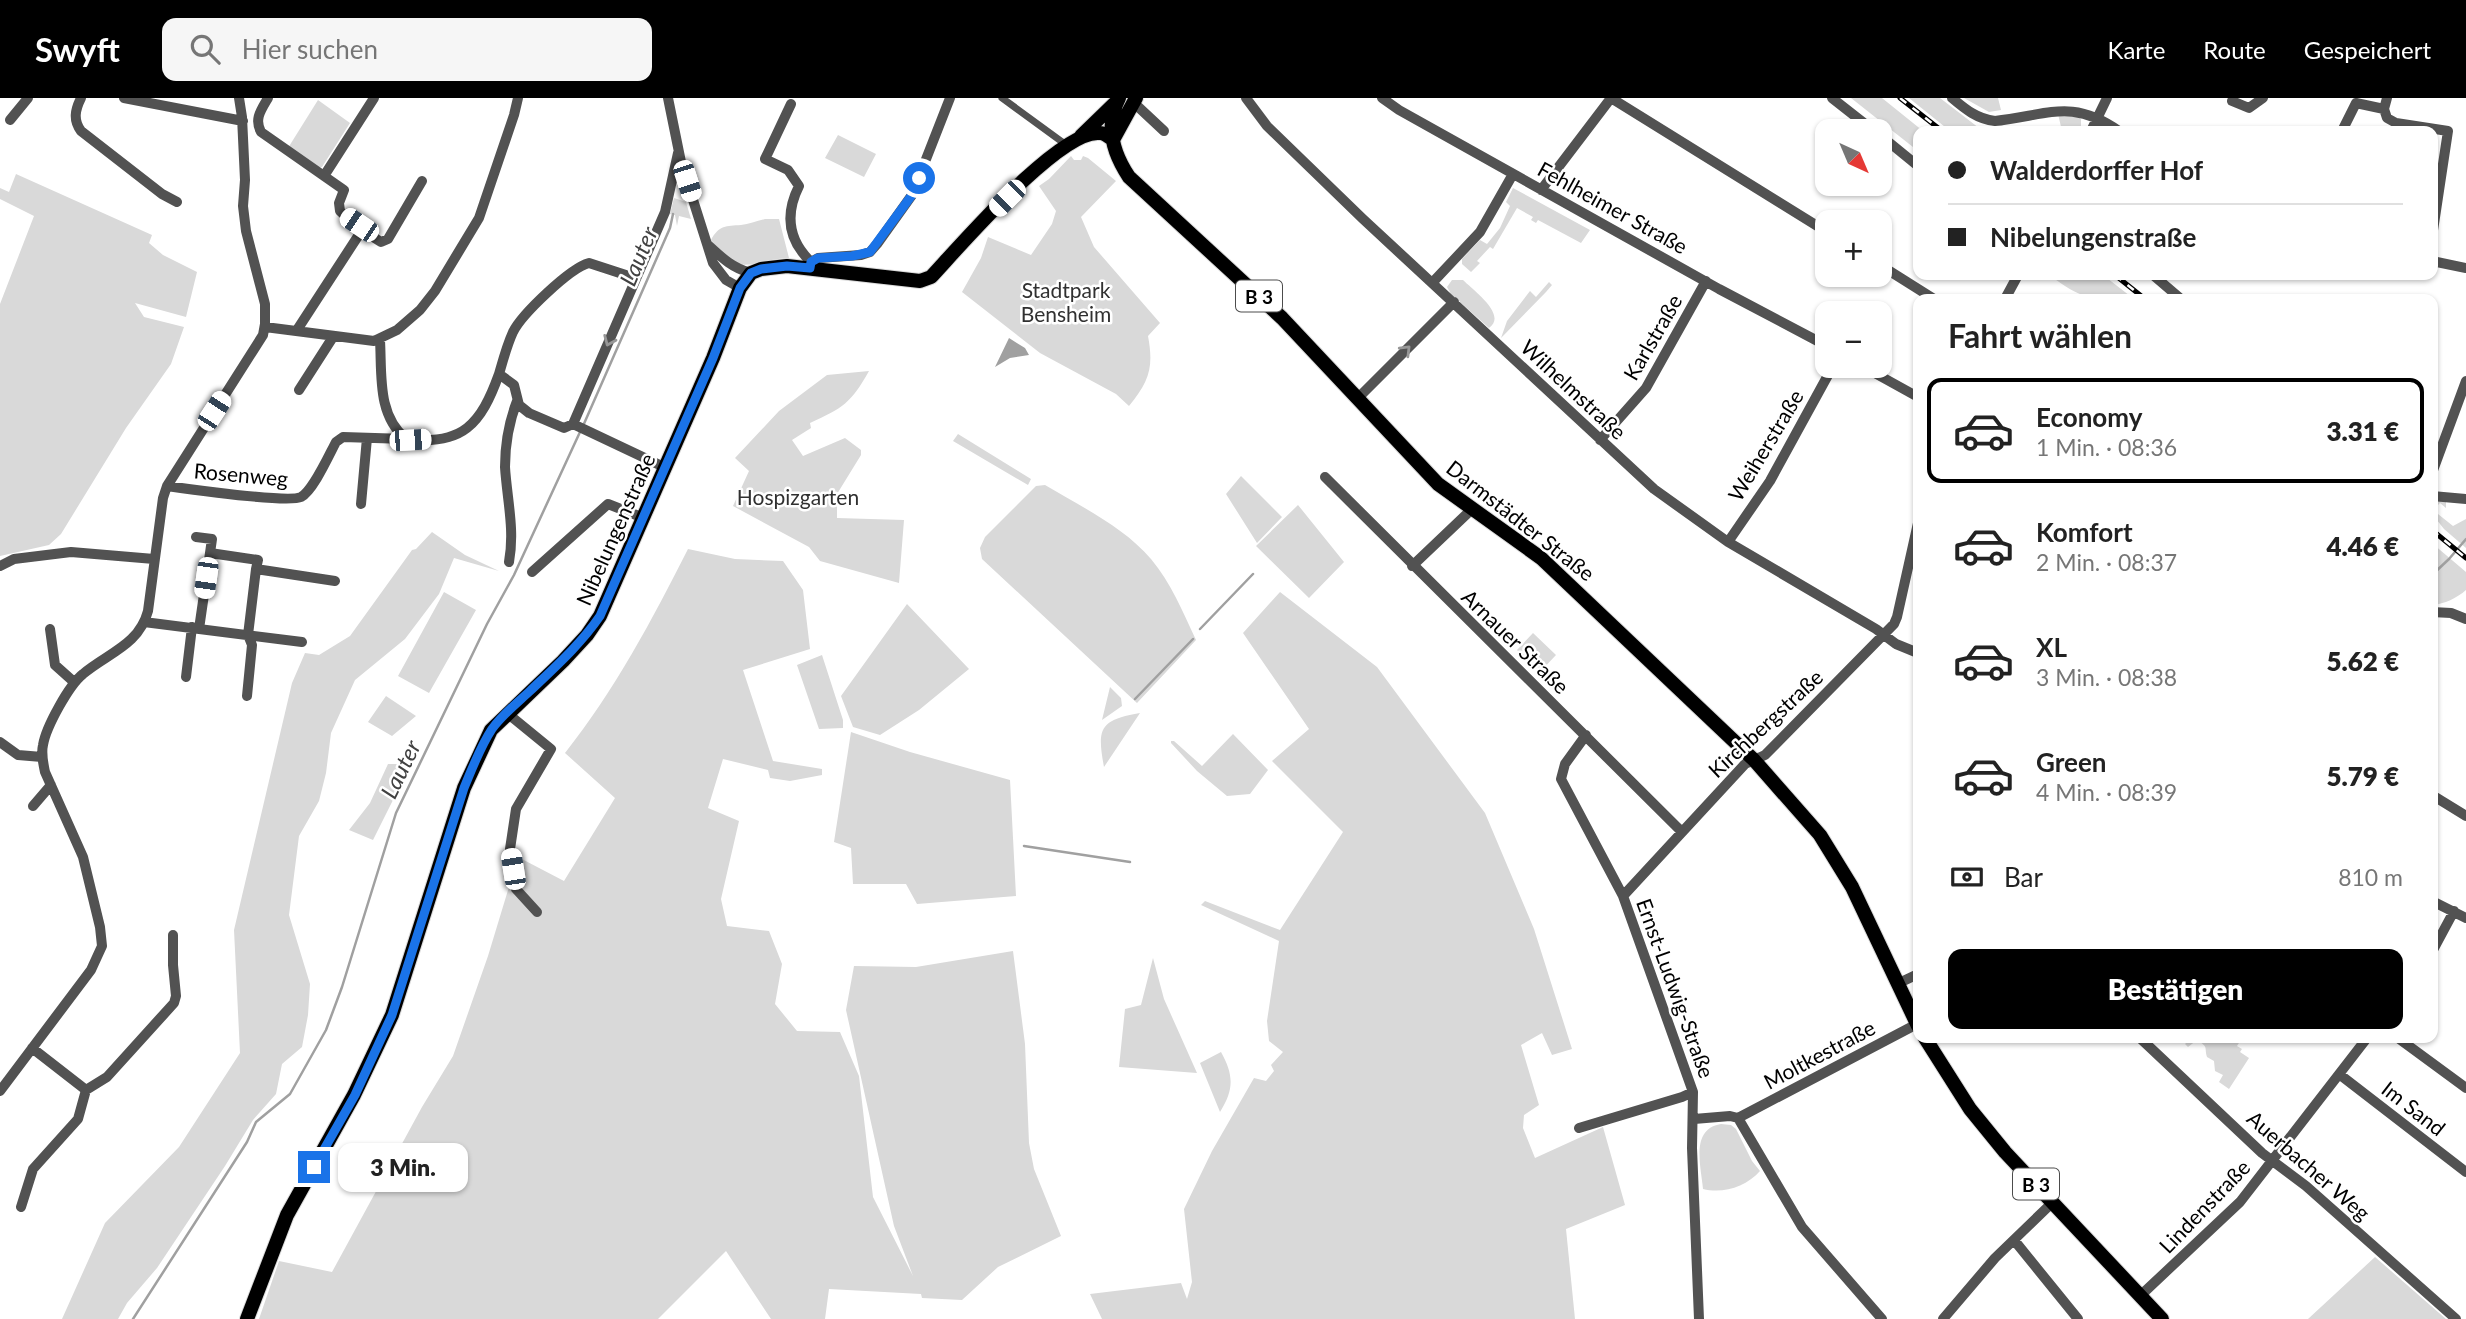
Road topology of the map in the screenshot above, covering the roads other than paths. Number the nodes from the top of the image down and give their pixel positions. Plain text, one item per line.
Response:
1 (28, 98) edge
2 (81, 98) edge
3 (124, 98) edge
4 (239, 98) edge
5 (268, 98) edge
6 (374, 98) edge
7 (518, 98) edge
8 (668, 98) edge
9 (950, 98) edge
10 (1002, 98) edge
11 (1245, 98) edge
12 (1382, 98) edge
13 (1611, 98) edge
14 (1832, 98) edge
15 (1952, 98) edge
16 (2107, 98) edge
17 (2263, 98) edge
18 (1126, 99) edge
19 (2232, 101) dead end
20 (2385, 103) edge
21 (791, 104) dead end
22 (2099, 114) junction
23 (1859, 119) edge
24 (10, 120) dead end
25 (243, 121) junction
26 (2093, 126) edge
27 (2113, 126) edge
28 (2344, 126) edge
29 (2416, 126) edge
30 (2438, 129) edge
31 (1164, 131) dead end
32 (1114, 140) junction
33 (1071, 142) junction
34 (1892, 145) edge
35 (678, 153) junction
36 (1913, 162) edge
37 (1513, 174) junction
38 (324, 176) junction
39 (422, 181) dead end
40 (1541, 190) junction
41 (2438, 197) edge
42 (177, 202) dead end
43 (1815, 225) edge
44 (362, 230) junction
45 (707, 243) junction
46 (2438, 262) edge
47 (811, 265) junction
48 (2466, 268) edge
49 (751, 273) junction
50 (1892, 273) edge
51 (635, 278) junction
52 (2159, 280) edge
53 (1706, 281) junction
54 (1433, 282) junction
55 (740, 288) junction
56 (1926, 294) edge
57 (2175, 294) edge
58 (1454, 302) junction
59 (265, 327) junction
60 (297, 330) junction
61 (333, 337) junction
62 (380, 340) junction
63 (1815, 340) edge
64 (497, 377) junction
65 (1826, 378) edge
66 (1884, 378) edge
67 (2466, 381) edge
68 (299, 390) dead end
69 (1913, 394) edge
70 (1358, 398) junction
71 (517, 401) junction
72 (578, 426) junction
73 (367, 438) junction
74 (406, 439) junction
75 (1600, 440) junction
76 (2438, 457) edge
77 (666, 468) junction
78 (1325, 477) dead end
79 (167, 486) junction
80 (2438, 497) edge
81 (2466, 499) edge
82 (361, 504) dead end
83 (1472, 509) junction
84 (644, 518) junction
85 (196, 537) dead end
86 (1728, 542) junction
87 (1913, 545) edge
88 (210, 553) junction
89 (154, 559) junction
90 (509, 562) dead end
91 (0, 566) edge
92 (1412, 566) junction
93 (256, 569) junction
94 (533, 572) dead end
95 (335, 581) dead end
96 (2438, 612) edge
97 (2466, 620) edge
98 (144, 622) junction
99 (196, 628) junction
100 (50, 629) dead end
101 (248, 635) junction
102 (1885, 635) junction
103 (302, 642) dead end
104 (1913, 651) edge
105 (186, 677) dead end
106 (74, 682) junction
107 (247, 696) dead end
108 (507, 713) junction
109 (1586, 735) junction
110 (0, 741) edge
111 (42, 757) junction
112 (1754, 760) junction
113 (51, 785) junction
114 (2438, 799) edge
115 (33, 806) dead end
116 (2466, 816) edge
117 (1682, 832) junction
118 (1623, 896) junction
119 (2438, 904) edge
120 (2454, 911) junction
121 (537, 912) dead end
122 (2466, 918) edge
123 (173, 935) dead end
124 (2438, 940) edge
125 (1913, 976) edge
126 (1897, 984) junction
127 (1913, 1015) edge
128 (1913, 1028) edge
129 (1928, 1043) edge
130 (2145, 1043) edge
131 (2363, 1043) edge
132 (2405, 1043) edge
133 (32, 1048) junction
134 (2339, 1074) junction
135 (2466, 1088) edge
136 (86, 1090) junction
137 (0, 1091) edge
138 (1693, 1092) junction
139 (1738, 1118) junction
140 (1694, 1119) junction
141 (1579, 1128) dead end
142 (2272, 1160) junction
143 (2466, 1172) edge
144 (2053, 1202) junction
145 (21, 1207) dead end
146 (2014, 1240) junction
147 (2140, 1296) junction
148 (1944, 1318) edge
149 (247, 1319) edge
150 (1699, 1319) edge
151 (1882, 1319) edge
152 (2078, 1319) edge
153 (2162, 1319) edge
154 (2456, 1319) edge

1 - 24 street
2 - 42 street
3 - 25 street
4 - 25 street
5 - 38 street
6 - 38 street
7 - 62 street
8 - 35 street
9 - 47 street
10 - 33 street
11 - 54 street, Wilhelmstraße
12 - 37 street, Fehlheimer Straße
13 - 40 street
13 - 43 street
14 - 23 street
15 - 22 street
16 - 22 street
17 - 19 street
18 - 31 street
18 - 32 main road, B 3
18 - 33 main road
20 - 28 street
20 - 29 street
21 - 47 street
22 - 26 street
22 - 27 street
25 - 59 street
30 - 41 street
32 - 33 main road
32 - 70 main road, Darmstädter Straße / B 3
33 - 47 main road
34 - 36 street
35 - 45 street
35 - 51 street
37 - 40 street, Fehlheimer Straße
37 - 54 street
38 - 44 street
39 - 44 street
40 - 53 street, Fehlheimer Straße
44 - 60 street
45 - 49 street
45 - 55 street
46 - 48 street
47 - 49 main road
49 - 55 main road, Nibelungenstraße
50 - 56 street
51 - 64 street, Rosenweg
51 -> 72 street
52 - 57 street
53 - 63 street, Fehlheimer Straße
53 - 75 street, Karlstraße
54 - 58 street, Wilhelmstraße
55 - 77 main road, Nibelungenstraße
70 -> 58 street
58 - 75 street, Wilhelmstraße
59 - 60 street
59 - 79 street
60 - 61 street
61 - 62 street
61 - 68 street
62 - 74 street
64 - 71 street
64 - 74 street, Rosenweg
65 - 86 street, Weiherstraße
66 - 69 street
67 - 76 street
70 - 83 main road, Darmstädter Straße / B 3
71 - 72 street
71 - 90 street
72 - 77 street
73 - 74 street, Rosenweg
73 - 79 street, Rosenweg
73 - 82 street
75 - 86 street, Wilhelmstraße
77 - 84 main road, Nibelungenstraße
78 - 92 street, Arnauer Straße
79 - 89 street
80 - 81 street
83 - 92 street
83 - 112 main road, Darmstädter Straße / B 3
84 - 94 street
84 - 108 main road, Nibelungenstraße
85 - 88 street
86 - 102 street, Wilhelmstraße
87 - 102 street, Kirchbergstraße
88 - 93 street
88 - 99 street
89 - 91 street
89 - 98 street
92 - 109 street, Arnauer Straße
93 - 95 street
93 - 101 street
96 - 97 street
98 - 99 street
98 - 106 street
99 - 101 street
99 - 105 street
100 - 106 street
101 - 103 street
101 - 107 street
102 - 104 street, Wilhelmstraße
102 - 112 street, Kirchbergstraße
106 - 111 street
108 - 121 street
108 - 149 main road, Nibelungenstraße
109 - 117 street, Arnauer Straße
109 - 118 street, Ernst-Ludwig-Straße
110 - 111 street
111 - 113 street
112 - 117 street, Kirchbergstraße
112 - 126 main road, Darmstädter Straße / B 3
113 - 115 street
113 - 133 street
114 - 116 street
117 - 118 street, Kirchbergstraße
118 - 138 street, Ernst-Ludwig-Straße
119 - 120 street
120 - 122 street
120 - 124 street
123 - 136 street
125 - 126 street
126 - 127 main road, Darmstädter Straße / B 3
128 - 139 street, Moltkestraße
129 - 144 main road, B 3
130 - 142 street, Auerbacher Weg
131 - 134 street, Lindenstraße
132 - 135 street
133 - 136 street
133 - 137 street
134 - 142 street, Lindenstraße
134 - 143 street, Im Sand
136 - 145 street
138 - 140 street, Ernst-Ludwig-Straße
138 - 141 street
139 - 140 street
139 - 151 street
140 - 150 street, Ernst-Ludwig-Straße
142 - 147 street, Lindenstraße
142 - 154 street, Auerbacher Weg
144 - 146 street
144 - 147 main road, B 3
146 - 148 street
146 - 152 street
147 - 153 main road, B 3

